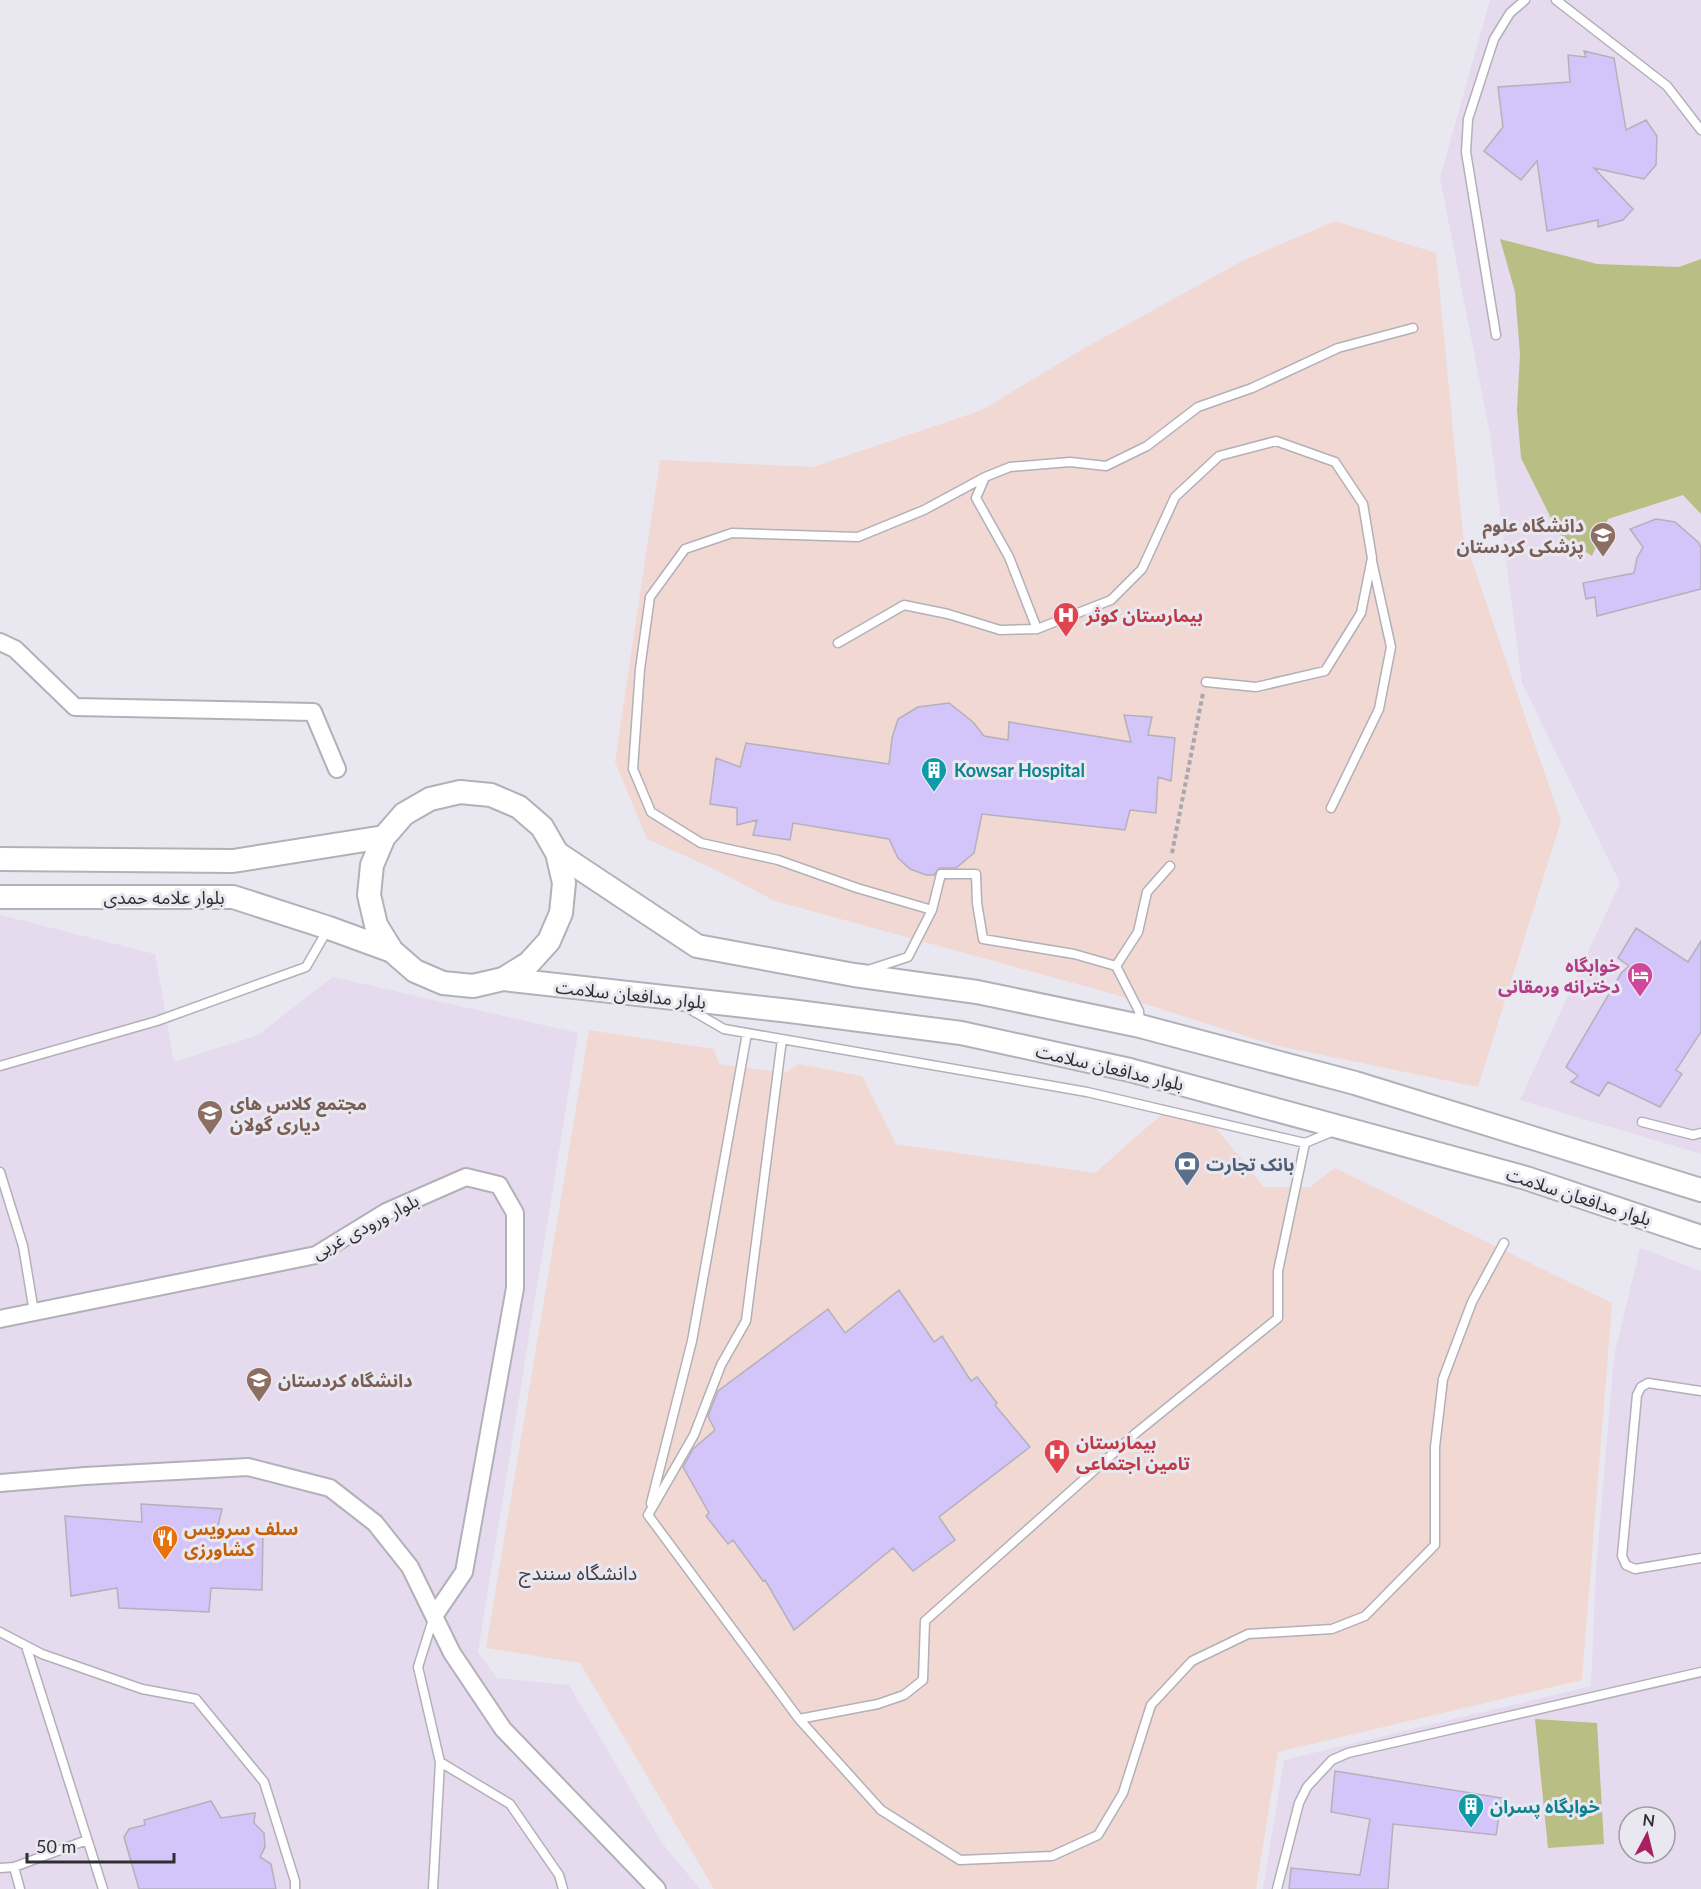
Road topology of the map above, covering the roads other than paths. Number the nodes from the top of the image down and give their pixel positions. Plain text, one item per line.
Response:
1 (1525, 0) edge
2 (1556, 0) edge
3 (1701, 130) edge
4 (1413, 328) dead end
5 (1496, 335) dead end
6 (985, 477) junction
7 (1372, 558) junction
8 (1037, 629) junction
9 (0, 642) edge
10 (838, 643) dead end
11 (1206, 682) road end
12 (337, 769) dead end
13 (1331, 808) dead end
14 (384, 837) junction
15 (557, 853) junction
16 (0, 859) edge
17 (1170, 866) road end
18 (0, 897) edge
19 (932, 910) junction
20 (329, 928) junction
21 (392, 951) junction
22 (1116, 966) junction
23 (854, 975) junction
24 (503, 979) junction
25 (672, 999) junction
26 (1140, 1026) junction
27 (747, 1033) junction
28 (782, 1039) junction
29 (0, 1066) edge
30 (1642, 1122) dead end
31 (1342, 1128) junction
32 (1701, 1133) edge
33 (1305, 1143) junction
34 (0, 1172) edge
35 (1701, 1190) edge
36 (1701, 1237) edge
37 (1504, 1244) dead end
38 (34, 1312) junction
39 (0, 1319) edge
40 (1701, 1391) edge
41 (0, 1483) edge
42 (648, 1515) junction
43 (1701, 1558) edge
44 (434, 1616) junction
45 (0, 1632) edge
46 (26, 1646) junction
47 (1701, 1672) edge
48 (799, 1719) junction
49 (440, 1762) junction
50 (87, 1840) junction
51 (14, 1867) junction
52 (0, 1868) edge
53 (20, 1889) edge
54 (103, 1889) edge
55 (295, 1889) edge
56 (433, 1889) edge
57 (563, 1889) edge
58 (657, 1889) edge
59 (1277, 1889) edge

1 - 5 lane
2 - 3 lane
4 - 6 lane
6 - 8 lane
6 - 19 lane
7 - 8 lane
7 - 11 lane
7 - 13 lane
8 - 10 lane
9 - 12 street
14 - 15 main road
14 - 16 main road, بلوار علامه حمدی
14 - 21 main road
15 - 23 main road
15 - 24 main road
17 - 22 lane
18 - 20 main road, بلوار علامه حمدی
19 - 22 lane
19 - 23 lane
20 - 21 main road, بلوار علامه حمدی
20 - 29 lane
21 - 24 main road
22 - 26 lane
23 - 26 main road
24 - 25 main road, بلوار مدافعان سلامت
25 - 27 lane
25 - 31 main road, بلوار مدافعان سلامت
26 - 35 main road
27 - 28 lane
27 - 42 lane
28 - 33 lane
28 - 42 lane
30 - 32 lane
31 - 33 lane
31 - 36 main road, بلوار مدافعان سلامت
33 - 48 lane
34 - 38 lane
37 - 48 lane
38 - 39 street, بلوار ورودی غربی
38 - 44 street, بلوار ورودی غربی
40 - 43 lane
41 - 44 street
42 - 48 lane
44 - 49 lane
44 - 58 street
45 - 46 lane
46 - 50 lane
46 - 55 lane
47 - 59 lane
49 - 56 lane
49 - 57 lane
50 - 51 lane
50 - 54 lane
51 - 52 lane
51 - 53 lane

